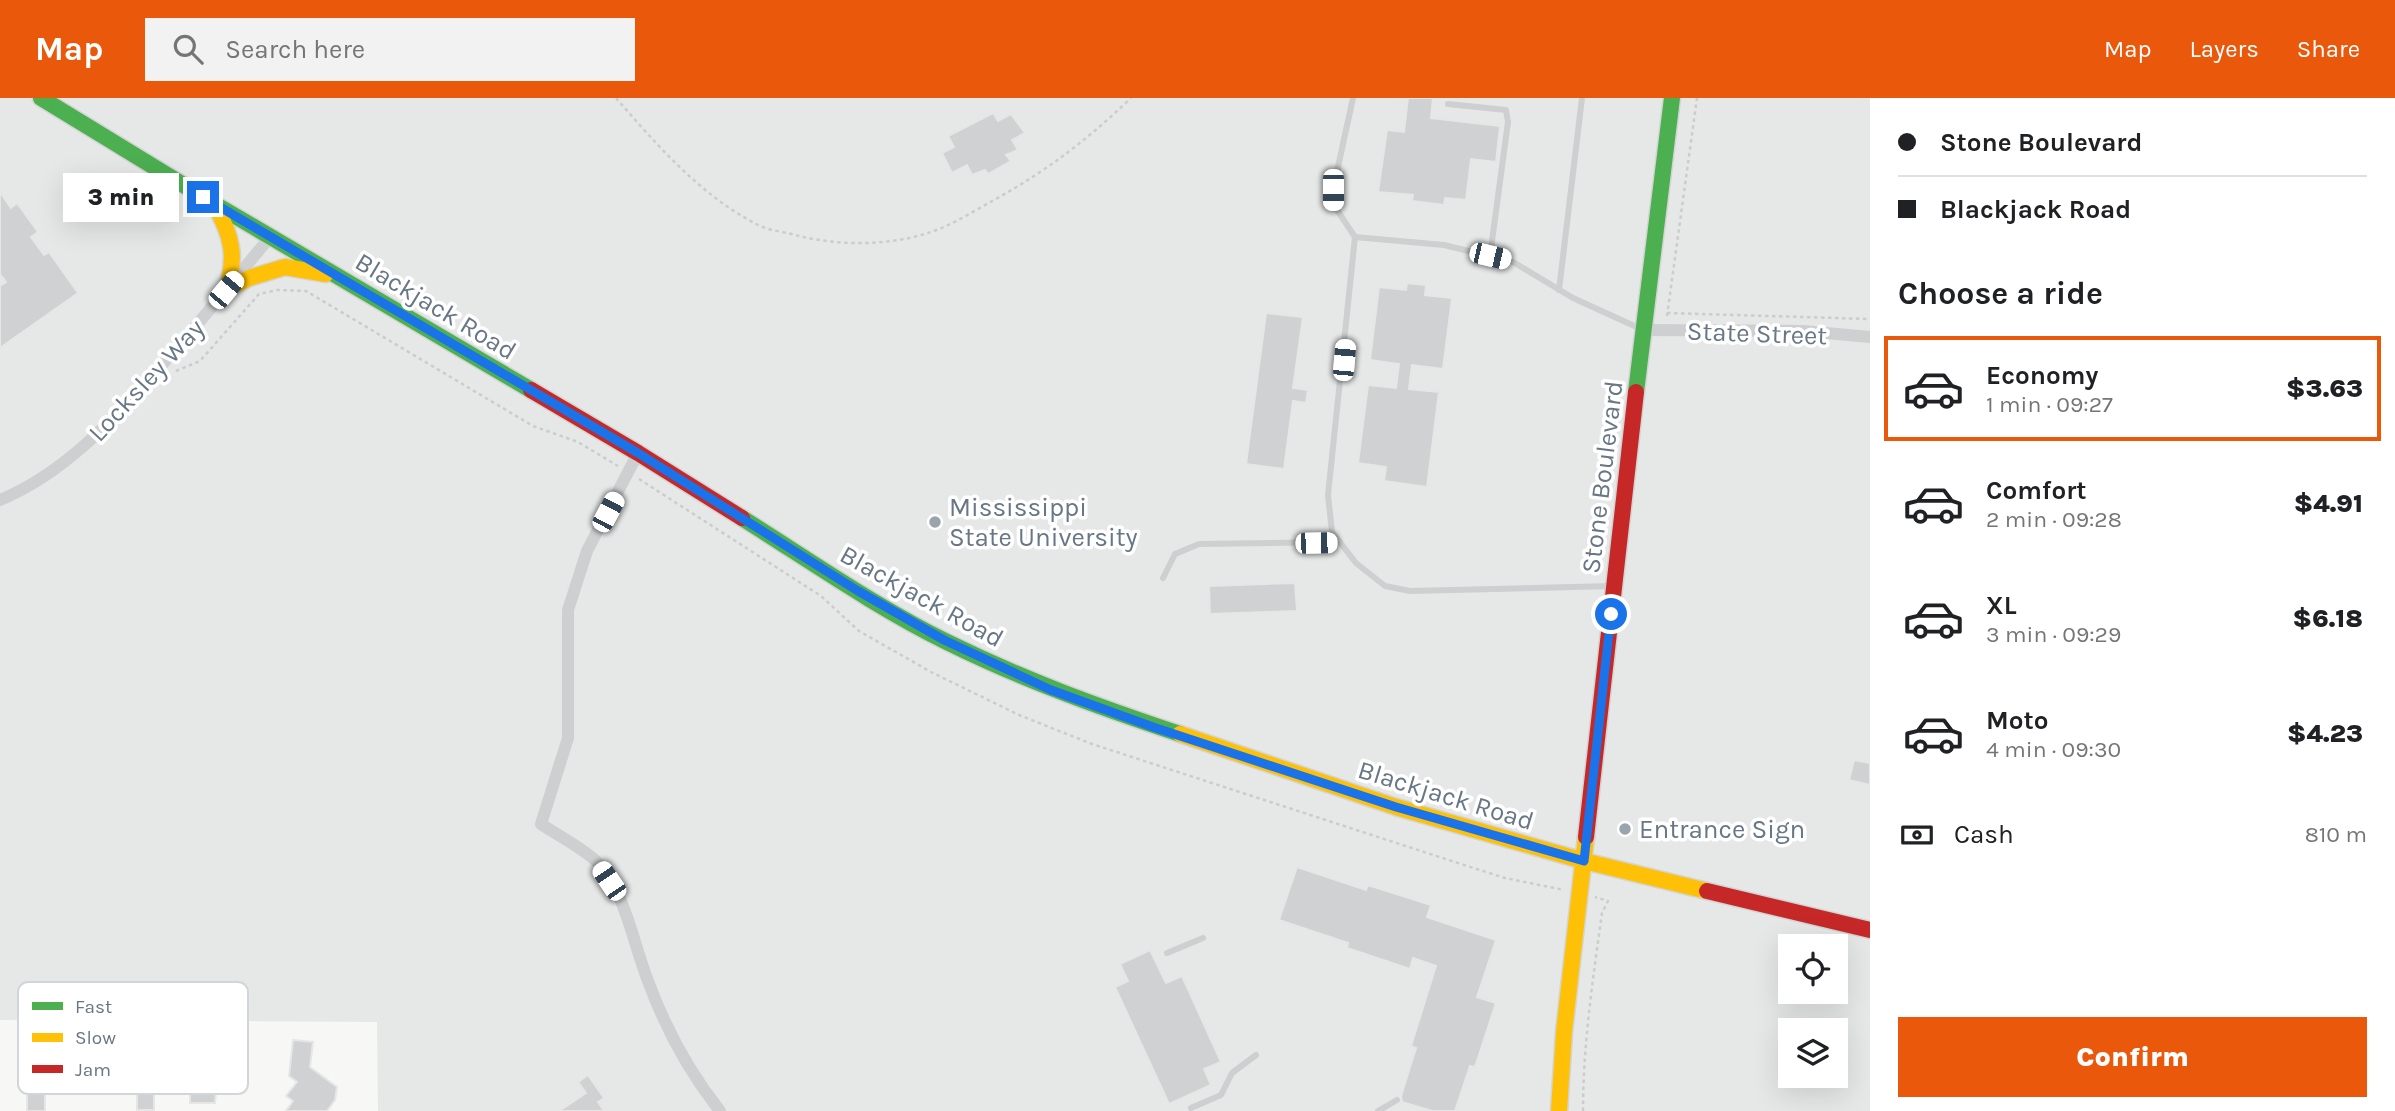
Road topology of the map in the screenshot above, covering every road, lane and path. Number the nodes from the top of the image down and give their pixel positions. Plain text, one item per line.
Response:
1 (41, 98) edge
2 (616, 98) edge
3 (1131, 98) edge
4 (1353, 98) edge
5 (1582, 98) edge
6 (1672, 98) edge
7 (1697, 98) edge
8 (1448, 104) dead end
9 (213, 203) junction
10 (271, 236) junction
11 (1355, 237) junction
12 (1490, 256) junction
13 (340, 277) junction
14 (226, 290) junction
15 (1559, 290) junction
16 (1667, 313) junction
17 (1870, 319) edge
18 (1643, 330) junction
19 (1666, 330) junction
20 (1870, 337) edge
21 (638, 453) junction
22 (0, 500) edge
23 (1340, 542) junction
24 (1163, 578) dead end
25 (1614, 586) junction
26 (1584, 861) junction
27 (1608, 901) dead end
28 (1870, 930) edge
29 (1203, 938) dead end
30 (1167, 953) dead end
31 (1256, 1055) dead end
32 (1397, 1100) dead end
33 (1191, 1108) dead end
34 (720, 1111) edge
35 (1378, 1111) edge
36 (1559, 1111) edge
37 (1583, 1111) edge

1 - 9 street, Blackjack Road
2 - 3 path
4 - 11 lane
5 - 15 lane
6 - 18 street, Stone Boulevard
7 - 16 path
8 - 12 lane
9 - 10 street, Blackjack Road
9 - 14 street
10 - 13 street, Blackjack Road
10 - 14 street, Locksley Way
11 - 12 lane
11 - 23 lane
12 - 15 lane
13 - 14 street
13 - 21 street, Blackjack Road
14 - 22 street, Locksley Way
15 - 18 lane
16 - 17 path
16 - 19 path
18 - 19 street, State Street
18 - 25 street, Stone Boulevard
19 - 20 street, State Street
21 - 26 street, Blackjack Road
21 - 34 street
23 - 24 lane
23 - 25 lane
25 - 26 street, Stone Boulevard
26 - 28 street, Blackjack Road
26 - 36 street, Stone Boulevard
27 - 37 path
29 - 30 lane
31 - 33 lane
32 - 35 lane

